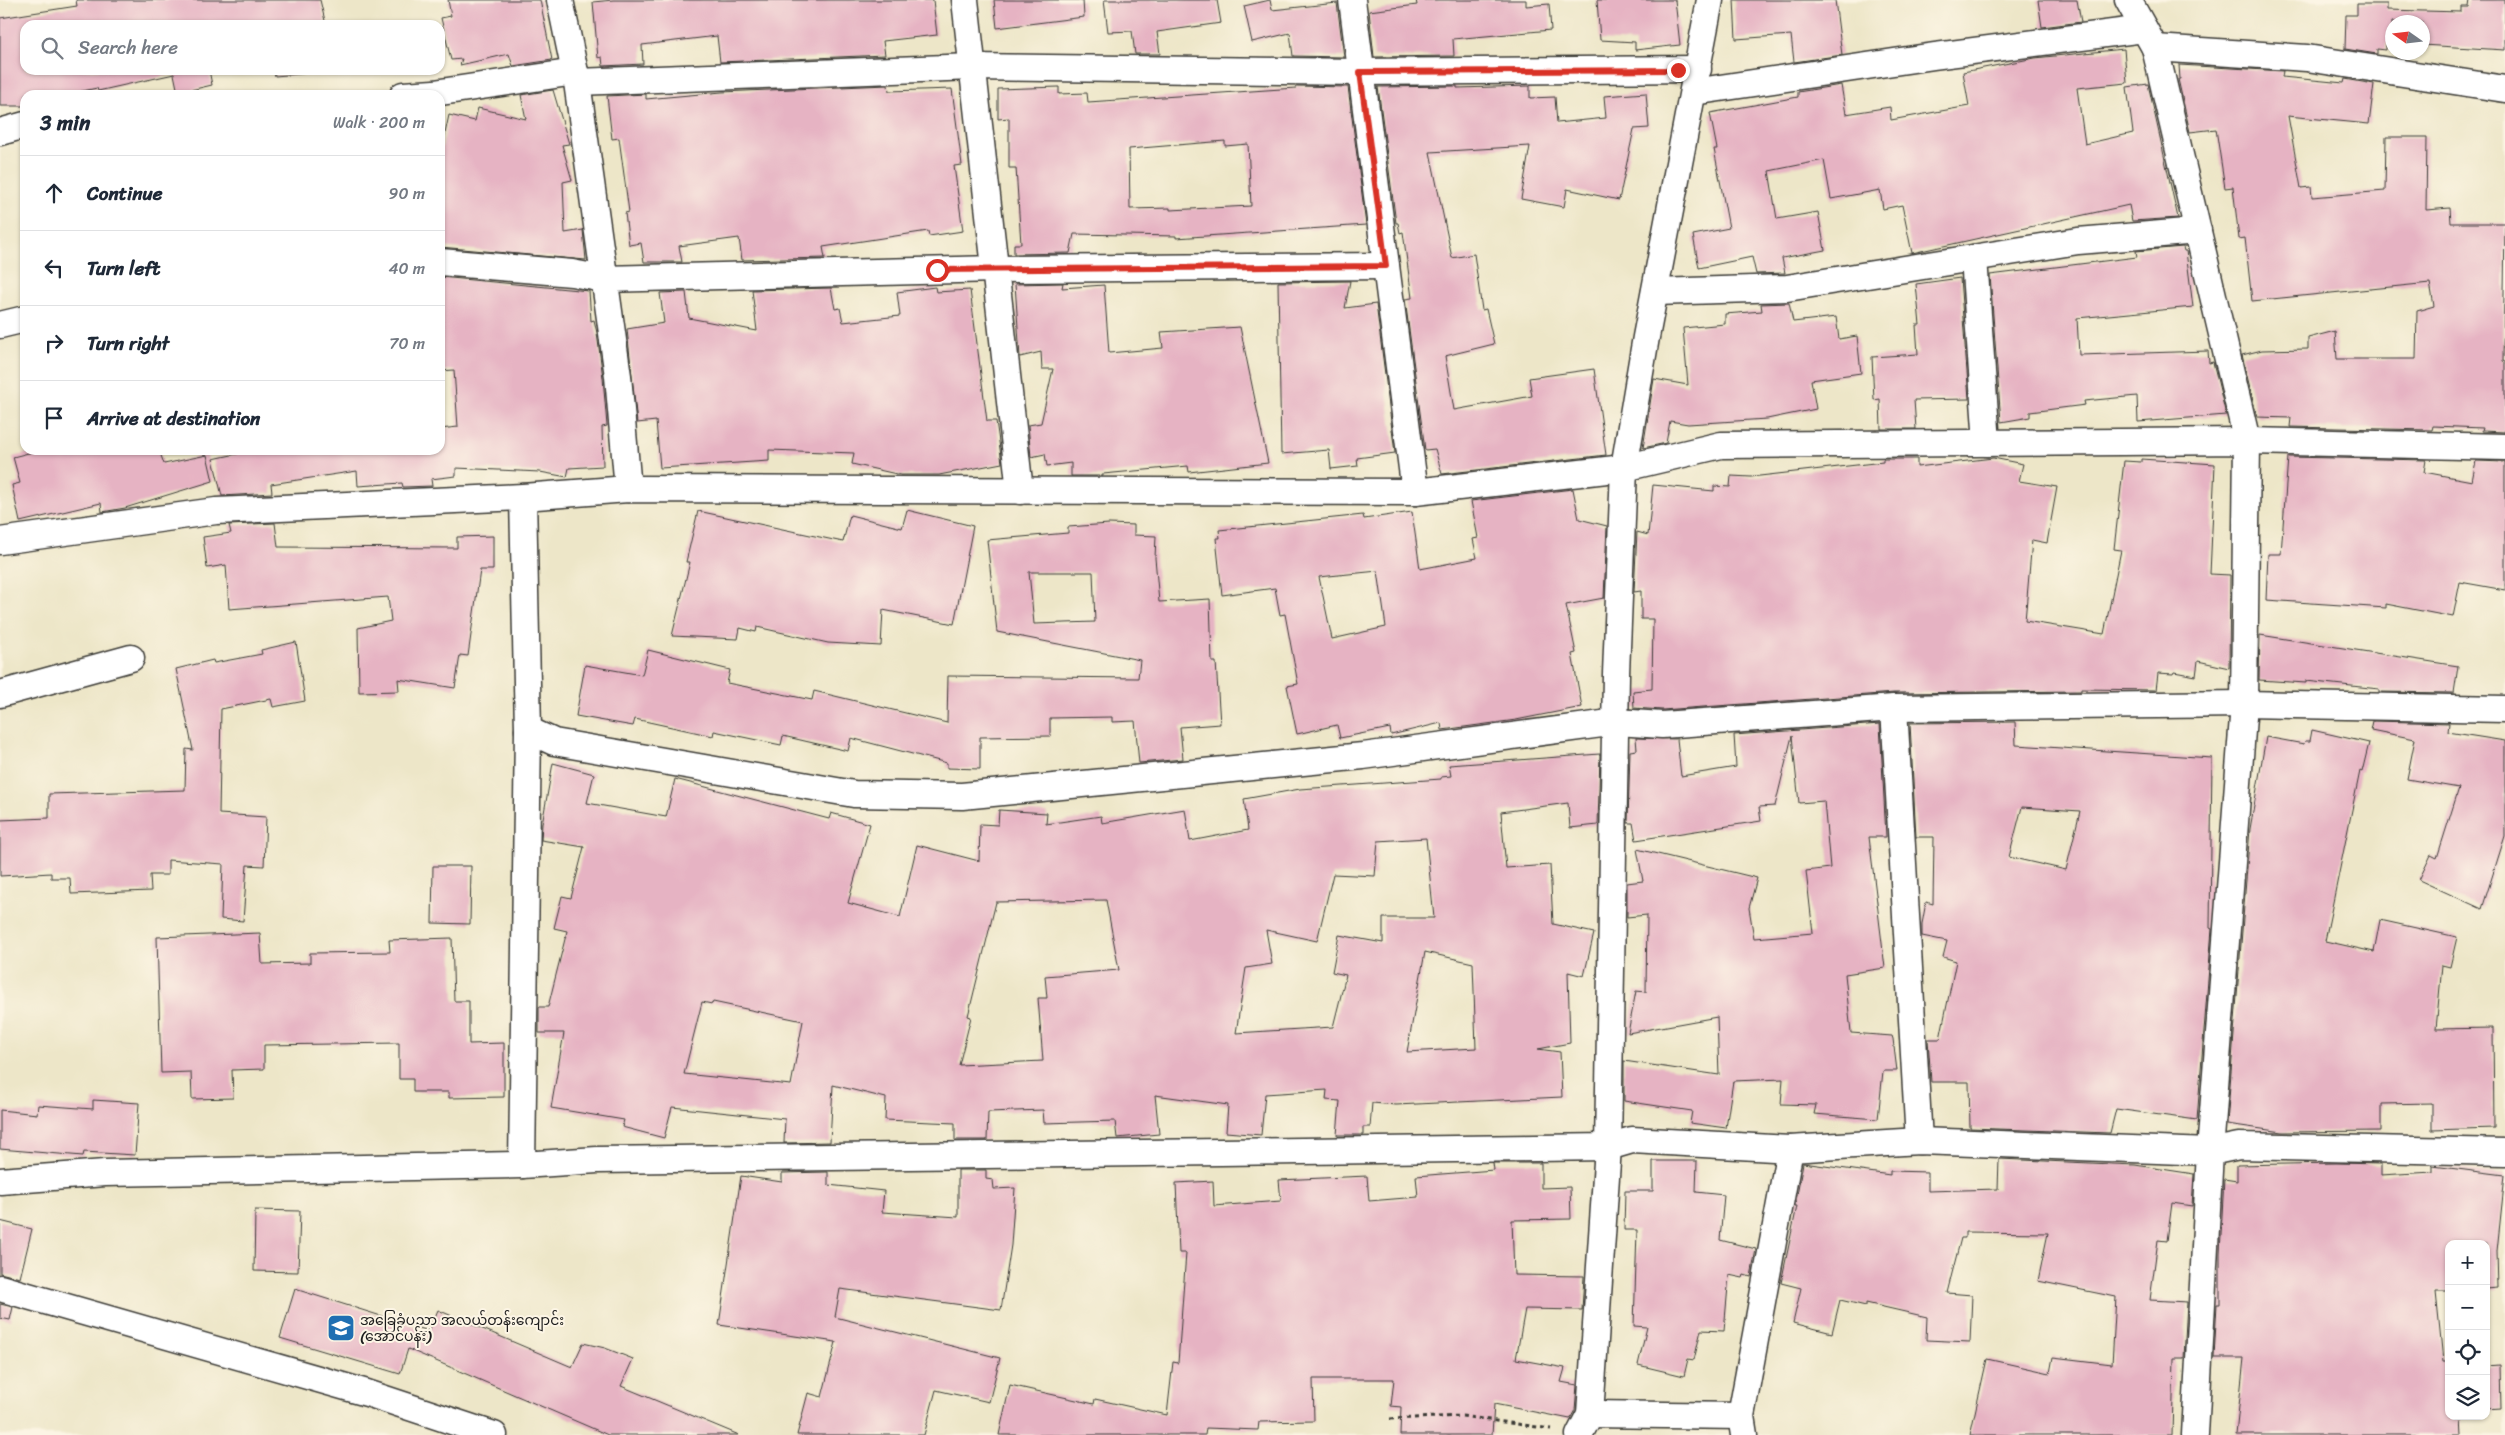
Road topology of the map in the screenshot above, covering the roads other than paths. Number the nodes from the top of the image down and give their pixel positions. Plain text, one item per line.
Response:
1 (560, 0) edge
2 (965, 0) edge
3 (1352, 0) edge
4 (1710, 0) edge
5 (2128, 0) edge
6 (2149, 39) junction
7 (974, 67) junction
8 (1360, 72) junction
9 (576, 77) junction
10 (1696, 81) junction
11 (2505, 89) edge
12 (445, 92) edge
13 (20, 126) edge
14 (0, 132) edge
15 (2198, 232) junction
16 (1974, 258) junction
17 (445, 262) edge
18 (1386, 266) junction
19 (996, 269) junction
20 (604, 279) junction
21 (1655, 292) junction
22 (20, 320) edge
23 (0, 324) edge
24 (2247, 441) junction
25 (1987, 443) junction
26 (2505, 447) edge
27 (1624, 468) junction
28 (628, 489) junction
29 (1020, 491) junction
30 (1415, 492) junction
31 (524, 497) junction
32 (0, 541) edge
33 (131, 658) dead end
34 (0, 694) edge
35 (2244, 704) junction
36 (1894, 708) junction
37 (2505, 709) edge
38 (1617, 722) junction
39 (528, 730) junction
40 (1920, 1141) junction
41 (1608, 1147) junction
42 (1790, 1149) junction
43 (2210, 1152) junction
44 (2505, 1152) edge
45 (522, 1165) junction
46 (0, 1181) edge
47 (0, 1288) edge
48 (1742, 1426) edge
49 (1583, 1427) edge
50 (494, 1435) edge
51 (2195, 1435) edge

1 - 9 street
2 - 7 street
3 - 8 street
4 - 10 street
5 - 6 street
6 - 10 street
6 - 11 street
6 - 15 street
7 - 8 street
7 - 9 street
7 - 19 street
8 - 10 street
8 - 18 street
9 - 12 street
9 - 20 street
10 - 21 street
13 - 14 street
15 - 16 street
15 - 24 street
16 - 21 street
16 - 25 street
17 - 20 street
18 - 19 street
18 - 30 street
19 - 20 street
19 - 29 street
20 - 28 street
21 - 27 street
22 - 23 street
24 - 25 street
24 - 26 street
24 - 35 street
25 - 27 street
27 - 30 street
27 - 38 street
28 - 29 street
28 - 31 street
29 - 30 street
31 - 32 street
31 - 39 street
33 - 34 street
35 - 36 street
35 - 37 street
35 - 43 street
36 - 38 street
36 - 40 street
38 - 39 street
38 - 41 street
39 - 45 street
40 - 42 street
40 - 43 street
41 - 42 street
41 - 45 street
41 - 49 street
42 - 48 street
43 - 44 street
43 - 51 street
45 - 46 street
47 - 50 street
48 - 49 street

